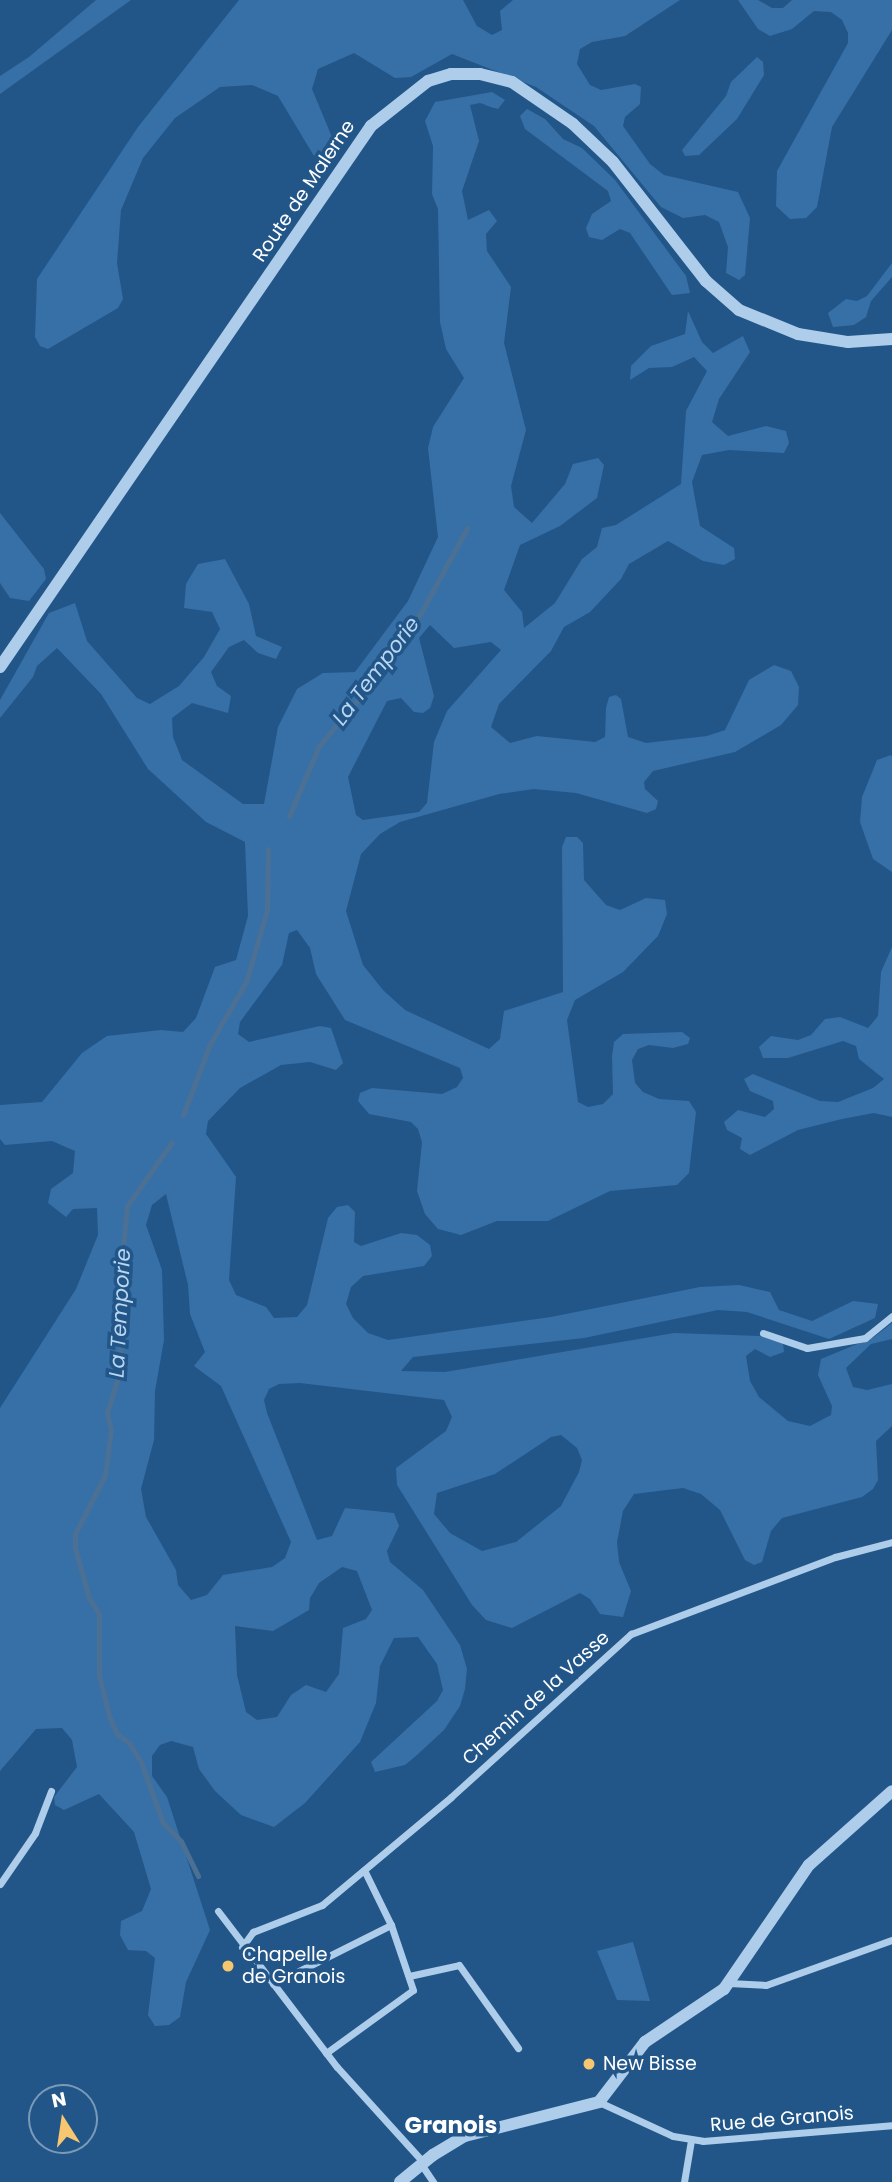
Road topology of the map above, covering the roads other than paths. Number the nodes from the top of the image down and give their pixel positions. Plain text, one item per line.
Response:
1 (892, 339) edge
2 (0, 667) edge
3 (892, 1316) edge
4 (764, 1333) dead end
5 (892, 1542) edge
6 (51, 1791) dead end
7 (892, 1791) edge
8 (364, 1870) junction
9 (0, 1884) edge
10 (218, 1911) dead end
11 (391, 1925) junction
12 (892, 1940) edge
13 (242, 1947) junction
14 (409, 1976) junction
15 (729, 1983) junction
16 (273, 1984) junction
17 (518, 2048) dead end
18 (326, 2053) junction
19 (599, 2102) junction
20 (892, 2125) edge
21 (691, 2140) junction
22 (422, 2163) junction
23 (400, 2182) edge
24 (433, 2182) edge
25 (684, 2182) edge

1 - 2 street, Route de Malerne
3 - 4 street
5 - 8 street, Chemin de la Vasse
6 - 9 street
7 - 15 street
8 - 11 street
8 - 13 street, Chemin de la Vasse
10 - 13 street
11 - 14 street
11 - 16 street
12 - 15 street
13 - 16 street
14 - 17 street
14 - 18 street
15 - 19 street
16 - 18 street
18 - 22 street
19 - 21 street, Rue de Granois
19 - 22 street
20 - 21 street, Rue de Granois
21 - 25 street
22 - 23 street
22 - 24 street

